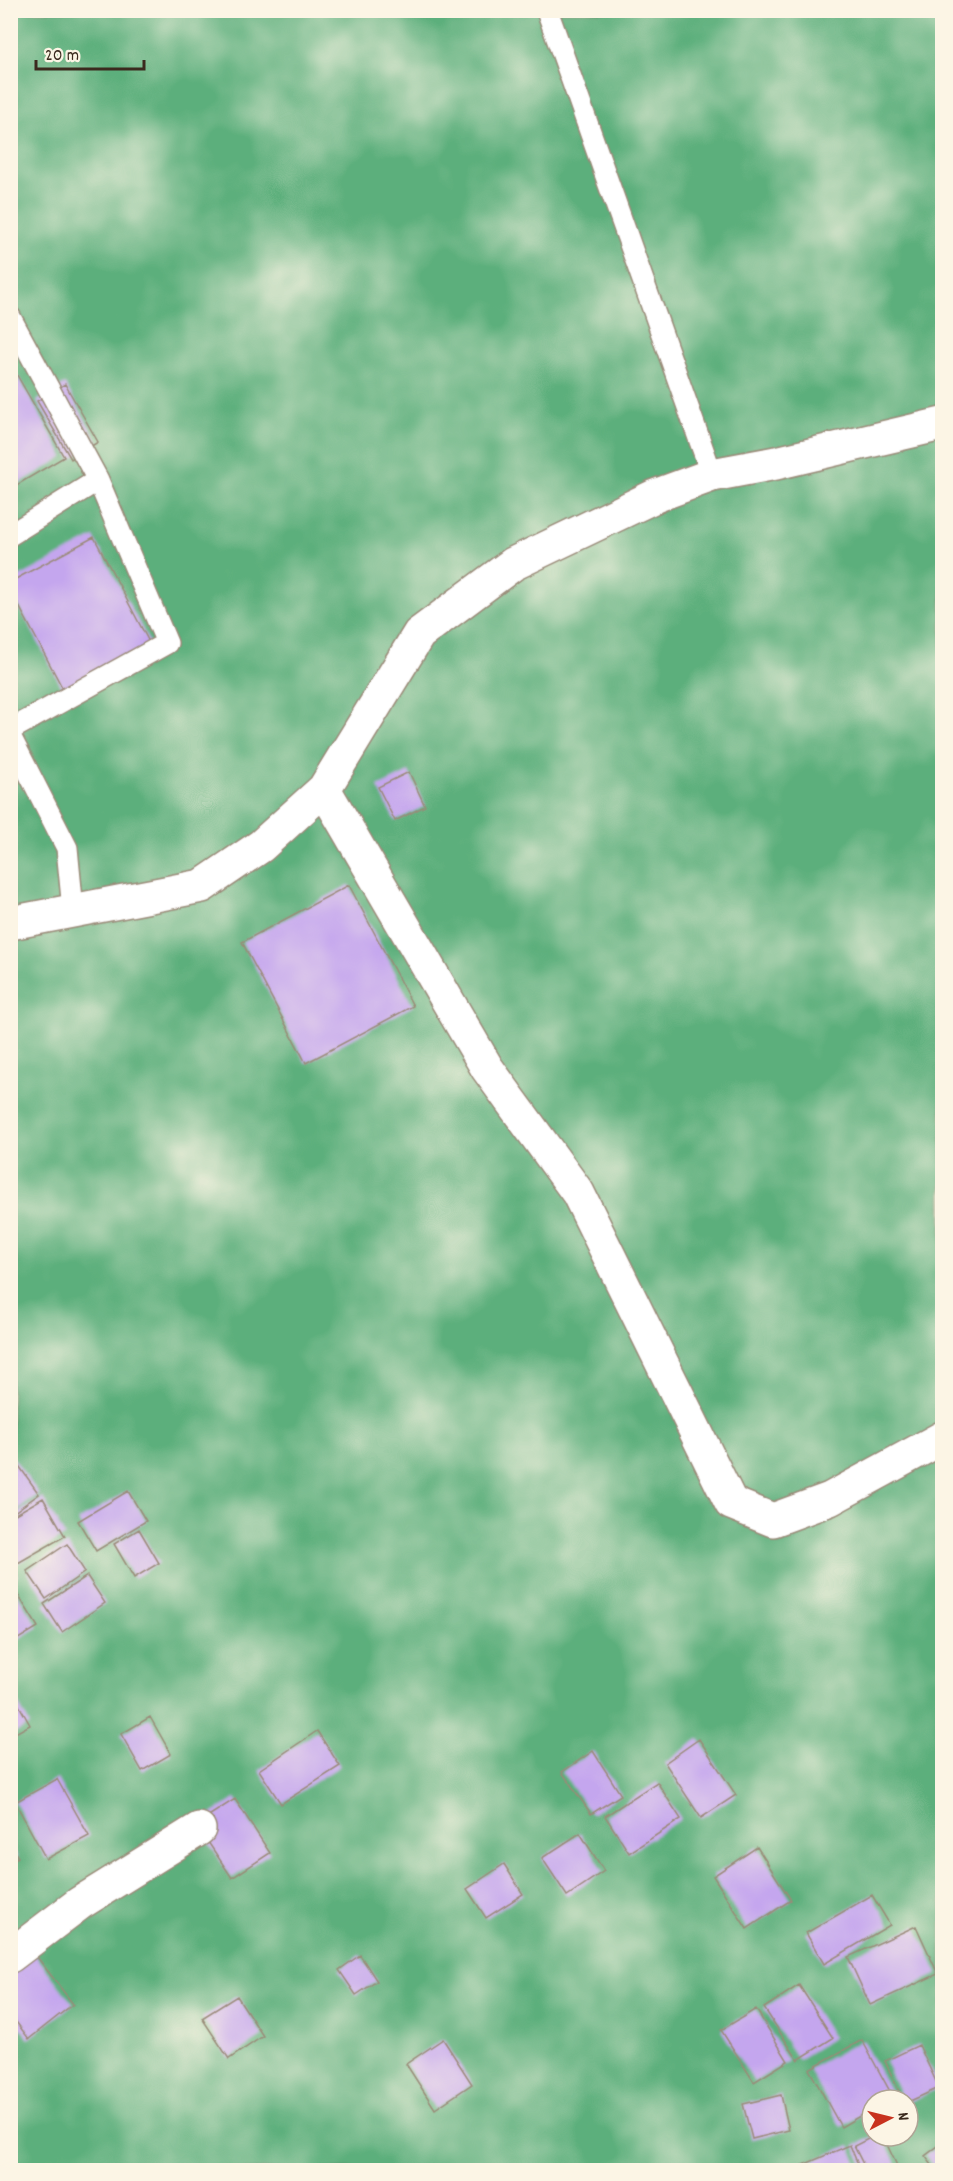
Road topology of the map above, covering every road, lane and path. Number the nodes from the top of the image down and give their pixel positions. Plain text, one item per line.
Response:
1 (547, 10) edge
2 (10, 318) edge
3 (942, 424) edge
4 (712, 475) junction
5 (98, 480) junction
6 (10, 535) edge
7 (10, 730) edge
8 (10, 736) edge
9 (324, 789) junction
10 (73, 910) junction
11 (10, 923) edge
12 (942, 1438) edge
13 (199, 1828) dead end
14 (10, 1956) edge

1 - 4 lane
2 - 5 lane
3 - 4 street
4 - 9 street
5 - 6 lane
5 - 7 lane
8 - 10 lane
9 - 10 street
9 - 12 street
10 - 11 street
13 - 14 street

